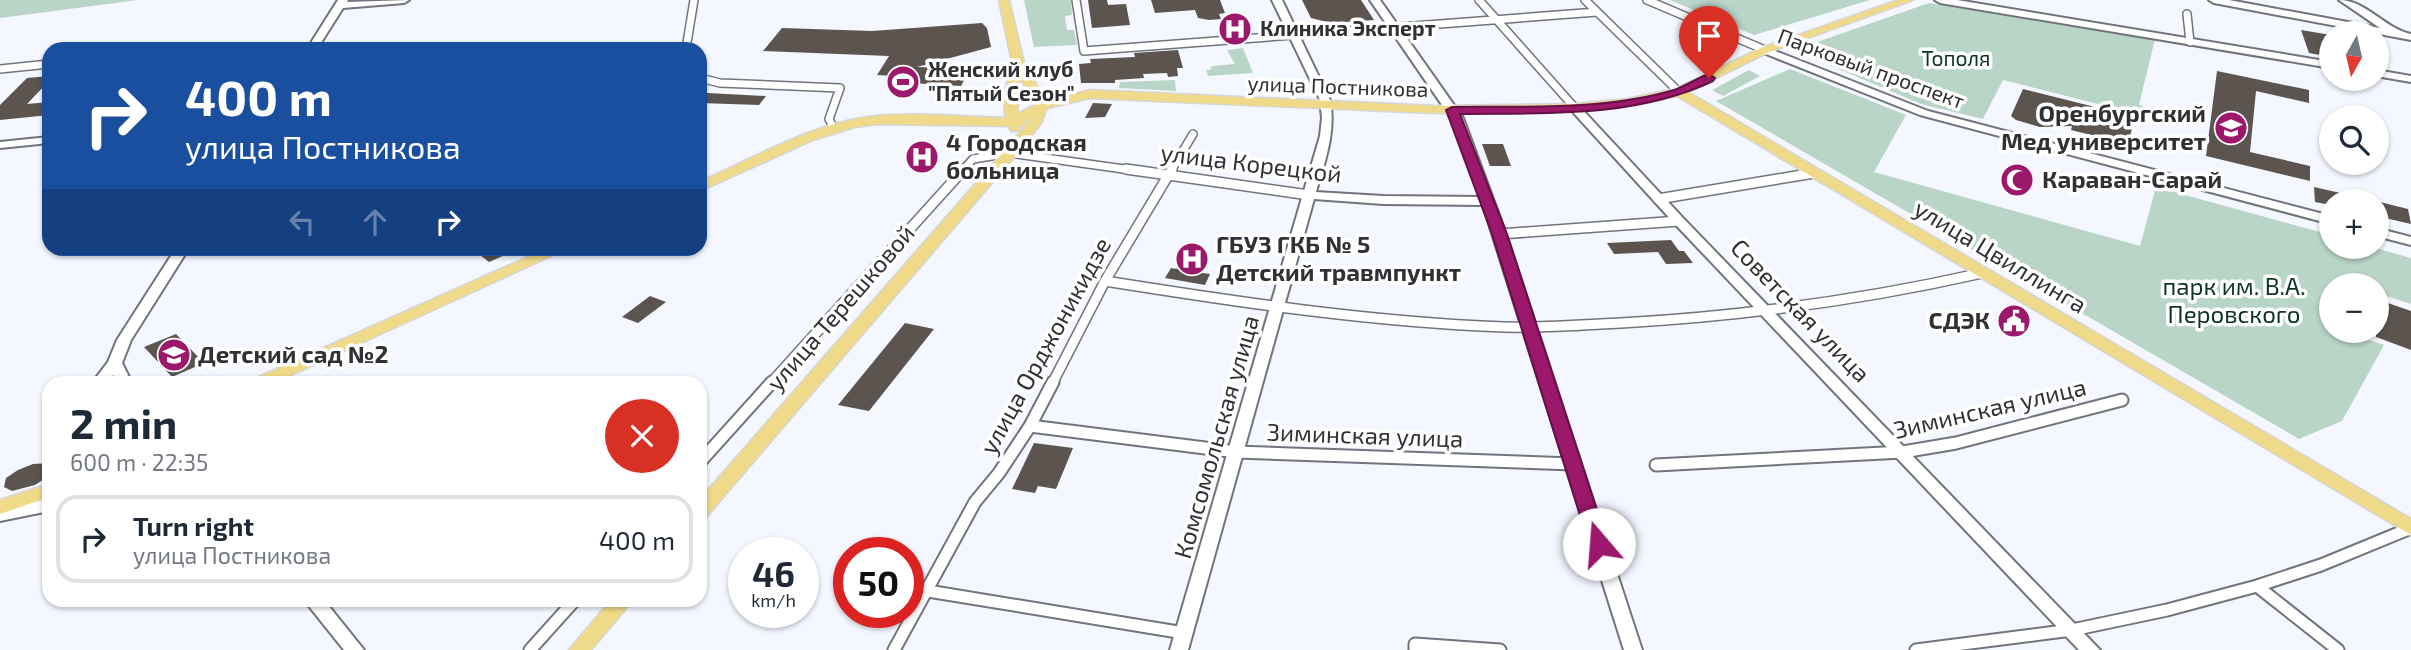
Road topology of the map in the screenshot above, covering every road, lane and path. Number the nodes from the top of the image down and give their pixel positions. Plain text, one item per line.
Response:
1 (404, 0) edge
2 (694, 0) edge
3 (1004, 0) edge
4 (1076, 0) edge
5 (1277, 0) edge
6 (1375, 0) edge
7 (1479, 0) edge
8 (1585, 0) edge
9 (1647, 0) edge
10 (1908, 0) edge
11 (1940, 0) edge
12 (2214, 0) edge
13 (2344, 0) edge
14 (342, 3) edge
15 (1594, 9) junction
16 (2187, 14) dead end
17 (1497, 19) junction
18 (1394, 28) junction
19 (2398, 35) junction
20 (1294, 36) junction
21 (2411, 37) edge
22 (317, 42) edge
23 (687, 42) edge
24 (2190, 42) junction
25 (2411, 44) edge
26 (1765, 50) junction
27 (1018, 63) junction
28 (2319, 63) edge
29 (42, 65) edge
30 (0, 69) edge
31 (2389, 75) edge
32 (2411, 79) edge
33 (707, 80) edge
34 (1679, 92) junction
35 (1042, 106) junction
36 (1326, 106) junction
37 (1575, 108) junction
38 (1452, 110) junction
39 (1012, 122) junction
40 (1035, 123) junction
41 (834, 129) junction
42 (1193, 134) dead end
43 (42, 141) edge
44 (0, 145) edge
45 (1016, 146) junction
46 (1814, 173) junction
47 (1169, 175) junction
48 (707, 184) edge
49 (1310, 195) junction
50 (1658, 199) junction
51 (1487, 201) junction
52 (2319, 217) edge
53 (1679, 221) junction
54 (1500, 234) junction
55 (2389, 235) edge
56 (2411, 241) edge
57 (178, 256) edge
58 (543, 256) edge
59 (1982, 274) junction
60 (1105, 281) junction
61 (1277, 308) junction
62 (1767, 313) junction
63 (1528, 327) junction
64 (115, 363) junction
65 (105, 376) edge
66 (122, 376) edge
67 (276, 376) edge
68 (2122, 400) dead end
69 (1030, 426) junction
70 (1237, 452) junction
71 (1903, 452) junction
72 (707, 454) edge
73 (1573, 464) junction
74 (1656, 465) dead end
75 (42, 492) edge
76 (707, 503) edge
77 (42, 506) edge
78 (0, 507) edge
79 (0, 515) edge
80 (2411, 528) edge
81 (2257, 586) junction
82 (928, 591) junction
83 (319, 607) edge
84 (569, 607) edge
85 (617, 607) edge
86 (2072, 630) junction
87 (1184, 633) junction
88 (1415, 647) edge
89 (355, 650) edge
90 (530, 650) edge
91 (579, 650) edge
92 (894, 650) edge
93 (1179, 650) edge
94 (1500, 650) edge
95 (1633, 650) edge
96 (1916, 650) edge
97 (2091, 650) edge
98 (2338, 650) edge

1 - 14 main road
2 - 23 street
3 - 27 main road
4 - 20 street
5 - 20 main road, Комсомольская улица
6 - 18 main road
7 - 17 street, Советская улица
8 - 15 street, улица Цвиллинга
9 - 26 street, Парковый проспект
10 - 26 main road, улица Постникова
11 - 24 main road
12 - 19 main road
13 - 19 main road
14 - 22 main road
15 - 17 street
15 - 34 street, улица Цвиллинга
16 - 24 street
17 - 18 street
17 - 37 street, Советская улица
18 - 20 street
18 - 38 main road
19 - 21 main road
19 - 25 main road
20 - 36 main road, Комсомольская улица
24 - 28 main road
26 - 34 main road, улица Постникова
26 - 52 main road, Парковый проспект
27 - 35 main road
27 - 39 main road
29 - 30 street
31 - 32 main road
33 - 41 street
34 - 37 main road, улица Постникова
34 - 46 main road, улица Цвиллинга
35 - 36 main road, улица Постникова
35 - 39 main road, улица Постникова
35 - 40 main road, улица Терешковой
36 - 38 main road, улица Постникова
36 - 49 main road, Комсомольская улица
37 - 38 main road, улица Постникова
37 - 50 main road, Советская улица
38 - 51 main road
39 - 40 main road
39 - 41 main road
39 - 45 main road
40 - 45 main road, улица Терешковой
41 - 48 main road
42 - 47 street, улица Орджоникидзе
43 - 44 main road
45 - 47 street, улица Корецкой
45 - 72 street, улица Корецкой
45 - 76 main road, улица Терешковой
46 - 50 street
46 - 59 main road, улица Цвиллинга
47 - 49 street, улица Корецкой
47 - 60 street, улица Орджоникидзе
49 - 51 main road, улица Корецкой
49 - 61 main road, Комсомольская улица
50 - 53 main road, Советская улица
51 - 54 main road
53 - 54 street
53 - 62 main road, Советская улица
54 - 63 main road
55 - 56 main road
57 - 64 main road
58 - 67 main road
59 - 62 street
59 - 80 main road, улица Цвиллинга
60 - 61 street
60 - 69 street, улица Орджоникидзе
61 - 63 street
61 - 70 main road, Комсомольская улица
62 - 63 street
62 - 71 main road, Советская улица
63 - 73 main road
64 - 65 main road
64 - 66 main road
68 - 71 street, Зиминская улица
69 - 70 street, Зиминская улица
69 - 82 street, улица Орджоникидзе
70 - 73 street, Зиминская улица
70 - 87 main road, Комсомольская улица
71 - 74 street, Зиминская улица
71 - 86 main road, Советская улица
73 - 95 main road
75 - 78 main road
77 - 79 main road
80 - 81 street
81 - 86 street
81 - 98 street
82 - 87 street
82 - 92 street, улица Орджоникидзе
83 - 89 main road
84 - 90 street
85 - 91 main road
86 - 96 street
86 - 97 main road, Советская улица
87 - 93 main road, Комсомольская улица
88 - 94 street

